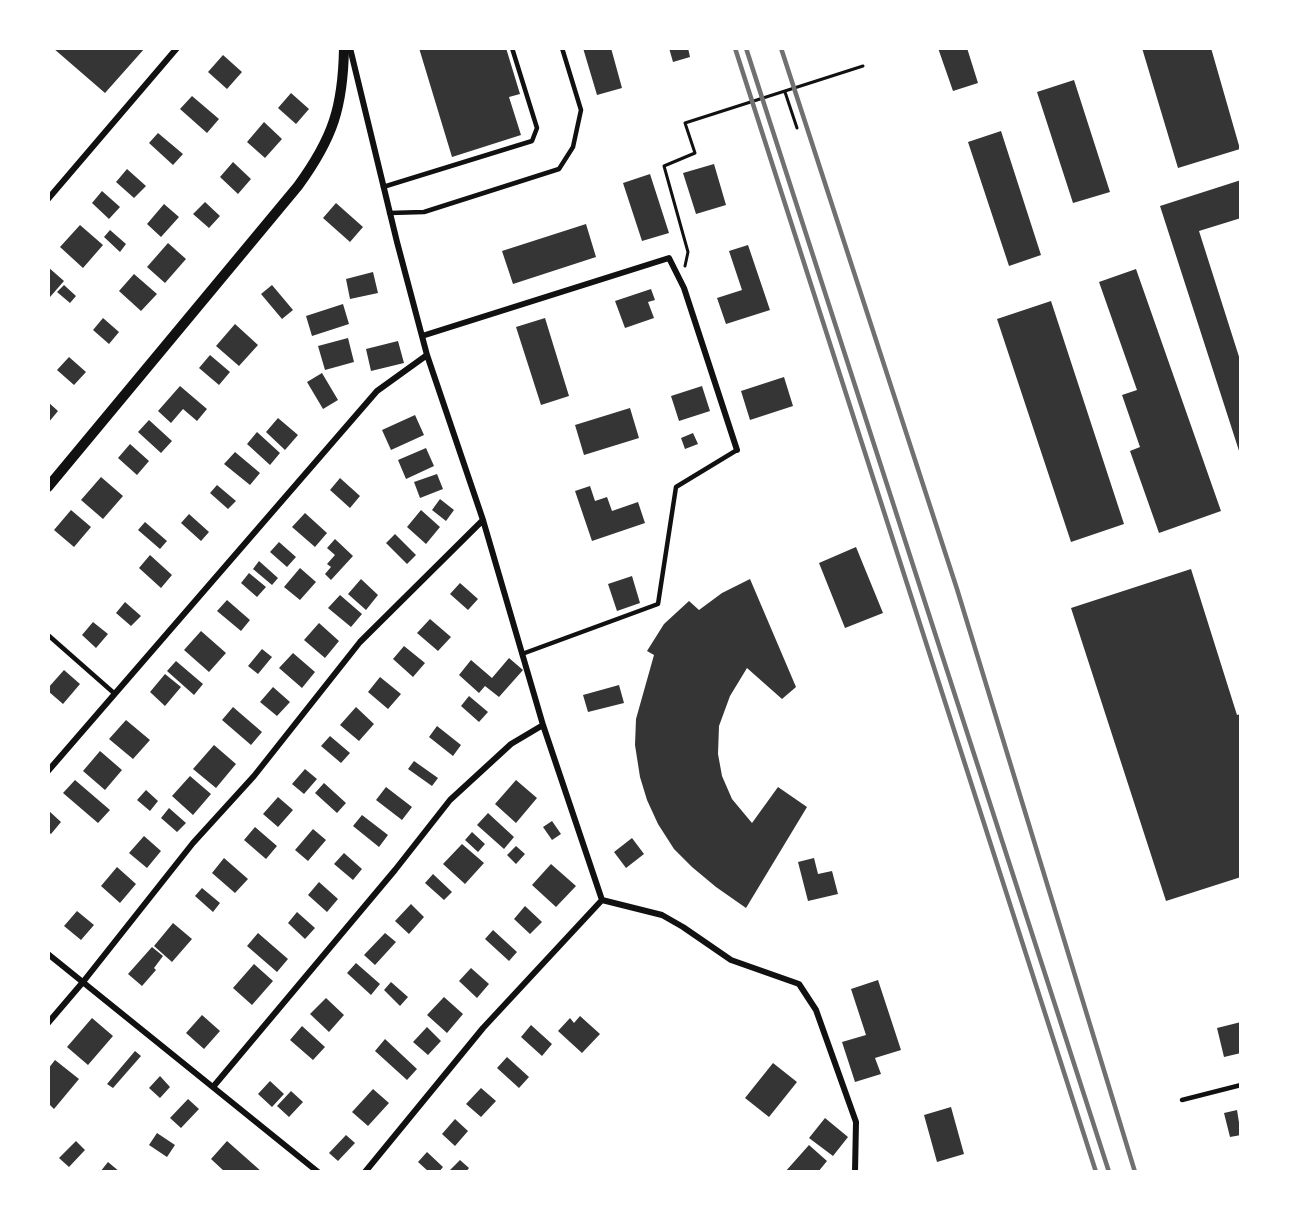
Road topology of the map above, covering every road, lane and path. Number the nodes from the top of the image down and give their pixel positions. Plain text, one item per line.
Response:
1 (177, 48) edge
2 (344, 48) edge
3 (350, 48) edge
4 (512, 48) edge
5 (562, 48) edge
6 (863, 66) dead end
7 (785, 92) junction
8 (797, 128) dead end
9 (383, 187) junction
10 (48, 199) edge
11 (389, 213) junction
12 (684, 288) junction
13 (422, 336) junction
14 (427, 355) junction
15 (737, 450) joint
16 (48, 487) edge
17 (483, 520) junction
18 (48, 635) edge
19 (522, 654) junction
20 (115, 694) junction
21 (543, 725) junction
22 (48, 771) edge
23 (602, 900) junction
24 (48, 954) edge
25 (83, 982) junction
26 (48, 1023) edge
27 (1241, 1085) edge
28 (213, 1087) junction
29 (1182, 1100) dead end
30 (318, 1172) edge
31 (365, 1172) edge
32 (855, 1172) edge

1 - 10 street
2 - 16 street
3 - 9 street
4 - 9 lane
5 - 11 lane
6 - 7 path
7 - 8 path
7 - 12 path
9 - 11 street
11 - 13 street
12 - 13 street
12 - 15 street
13 - 14 street
14 - 17 street
14 - 20 street
15 - 19 lane
17 - 19 street
17 - 25 street
18 - 20 lane
19 - 21 street
20 - 22 street
21 - 23 street
21 - 28 street
23 - 31 street
23 - 32 street
24 - 25 street
25 - 26 street
25 - 28 street
27 - 29 lane
28 - 30 street

